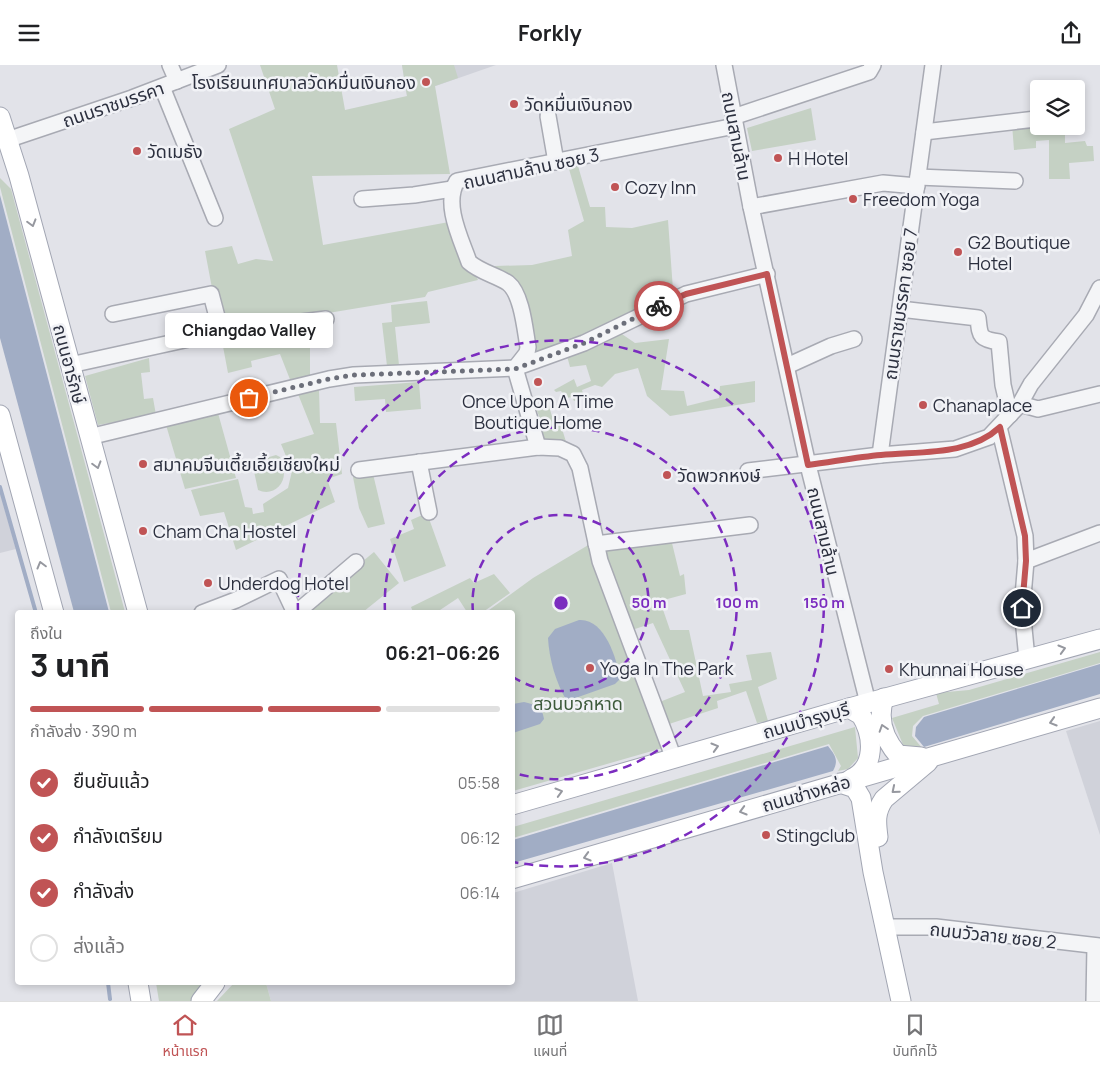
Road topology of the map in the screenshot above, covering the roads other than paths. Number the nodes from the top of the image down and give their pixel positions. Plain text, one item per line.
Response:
1 (170, 65) edge
2 (218, 65) edge
3 (724, 65) edge
4 (871, 65) edge
5 (933, 65) edge
6 (177, 81) junction
7 (162, 87) junction
8 (548, 116) dead end
9 (0, 117) edge
10 (1030, 120) edge
11 (734, 122) junction
12 (924, 132) junction
13 (7, 140) junction
14 (556, 161) junction
15 (0, 162) edge
16 (19, 176) junction
17 (917, 181) junction
18 (1015, 181) dead end
19 (452, 189) junction
20 (362, 199) dead end
21 (751, 207) junction
22 (215, 218) dead end
23 (767, 274) junction
24 (1100, 288) edge
25 (900, 309) junction
26 (113, 313) dead end
27 (326, 319) dead end
28 (220, 332) junction
29 (854, 339) dead end
30 (70, 365) junction
31 (787, 366) junction
32 (515, 369) junction
33 (1100, 394) edge
34 (1015, 409) junction
35 (0, 415) edge
36 (1000, 427) junction
37 (89, 437) junction
38 (538, 447) junction
39 (880, 455) junction
40 (419, 462) junction
41 (808, 465) junction
42 (360, 470) dead end
43 (748, 471) dead end
44 (429, 512) dead end
45 (750, 525) dead end
46 (1100, 533) edge
47 (596, 544) junction
48 (1026, 561) junction
49 (356, 562) dead end
50 (53, 610) edge
51 (137, 610) edge
52 (210, 610) edge
53 (294, 610) edge
54 (300, 610) edge
55 (1100, 639) edge
56 (1027, 659) junction
57 (876, 701) junction
58 (849, 708) junction
59 (1100, 708) edge
60 (932, 758) junction
61 (674, 759) junction
62 (840, 783) junction
63 (515, 804) edge
64 (515, 878) edge
65 (878, 893) junction
66 (886, 927) junction
67 (1097, 946) edge
68 (138, 985) edge
69 (213, 985) edge
70 (141, 1001) edge
71 (201, 1001) edge
72 (902, 1001) edge
73 (1094, 1001) edge

1 - 6 street
2 - 6 street, ถนนราชมรรคา
3 - 11 street, ถนนสามล้าน
4 - 11 street, ถนนสามล้าน ซอย 3
5 - 12 street, ถนนราชมรรคา ซอย 7
6 - 7 street, ถนนราชมรรคา
7 - 13 street, ถนนราชมรรคา
7 - 22 street
8 - 14 street
9 - 13 main road, ถนนอารักษ์
10 - 12 street
11 - 14 street, ถนนสามล้าน ซอย 3
11 - 21 street, ถนนสามล้าน
12 - 17 street, ถนนราชมรรคา ซอย 7
13 - 16 main road, ถนนอารักษ์
14 - 19 street, ถนนสามล้าน ซอย 3
15 - 16 main road
16 -> 30 main road, ถนนอารักษ์
17 - 18 street
17 - 21 street
17 - 25 street, ถนนราชมรรคา ซอย 7
19 - 20 street
19 - 32 street, ถนนสามล้าน ซอย 3
21 - 23 street, ถนนสามล้าน
23 - 31 street, ถนนสามล้าน
23 - 32 street
24 - 34 street
25 - 34 street
25 - 39 street, ถนนราชมรรคา ซอย 7
26 - 28 street
27 - 28 street
28 - 30 street
29 - 31 street
30 - 37 main road, ถนนอารักษ์
31 - 41 street, ถนนสามล้าน
32 - 37 street
32 - 38 street
33 - 34 street
34 - 36 street
50 -> 35 main road
36 - 39 street
36 - 48 street
37 -> 51 main road, ถนนอารักษ์
38 - 40 street
38 - 47 street
39 - 41 street
40 - 42 street
40 - 44 street
41 - 43 street
41 - 57 street, ถนนสามล้าน
45 - 47 street
46 - 48 street
47 - 61 street
48 - 56 street
49 - 54 street
52 - 53 street
56 -> 55 main road, ถนนบำรุงบุรี
56 - 57 main road, ถนนบำรุงบุรี
57 - 58 main road, ถนนบำรุงบุรี
60 -> 57 main road
61 -> 58 main road, ถนนบำรุงบุรี
58 - 62 main road
59 -> 60 main road, ถนนช่างหล่อ
60 - 62 main road, ถนนช่างหล่อ
60 -> 65 main road
63 -> 61 main road, ถนนบำรุงบุรี
62 -> 64 main road, ถนนช่างหล่อ
62 - 65 main road
65 - 66 main road
66 - 67 street, ถนนวัวลาย ซอย 2
66 - 72 main road
67 - 73 street
68 - 70 main road
69 - 71 main road

